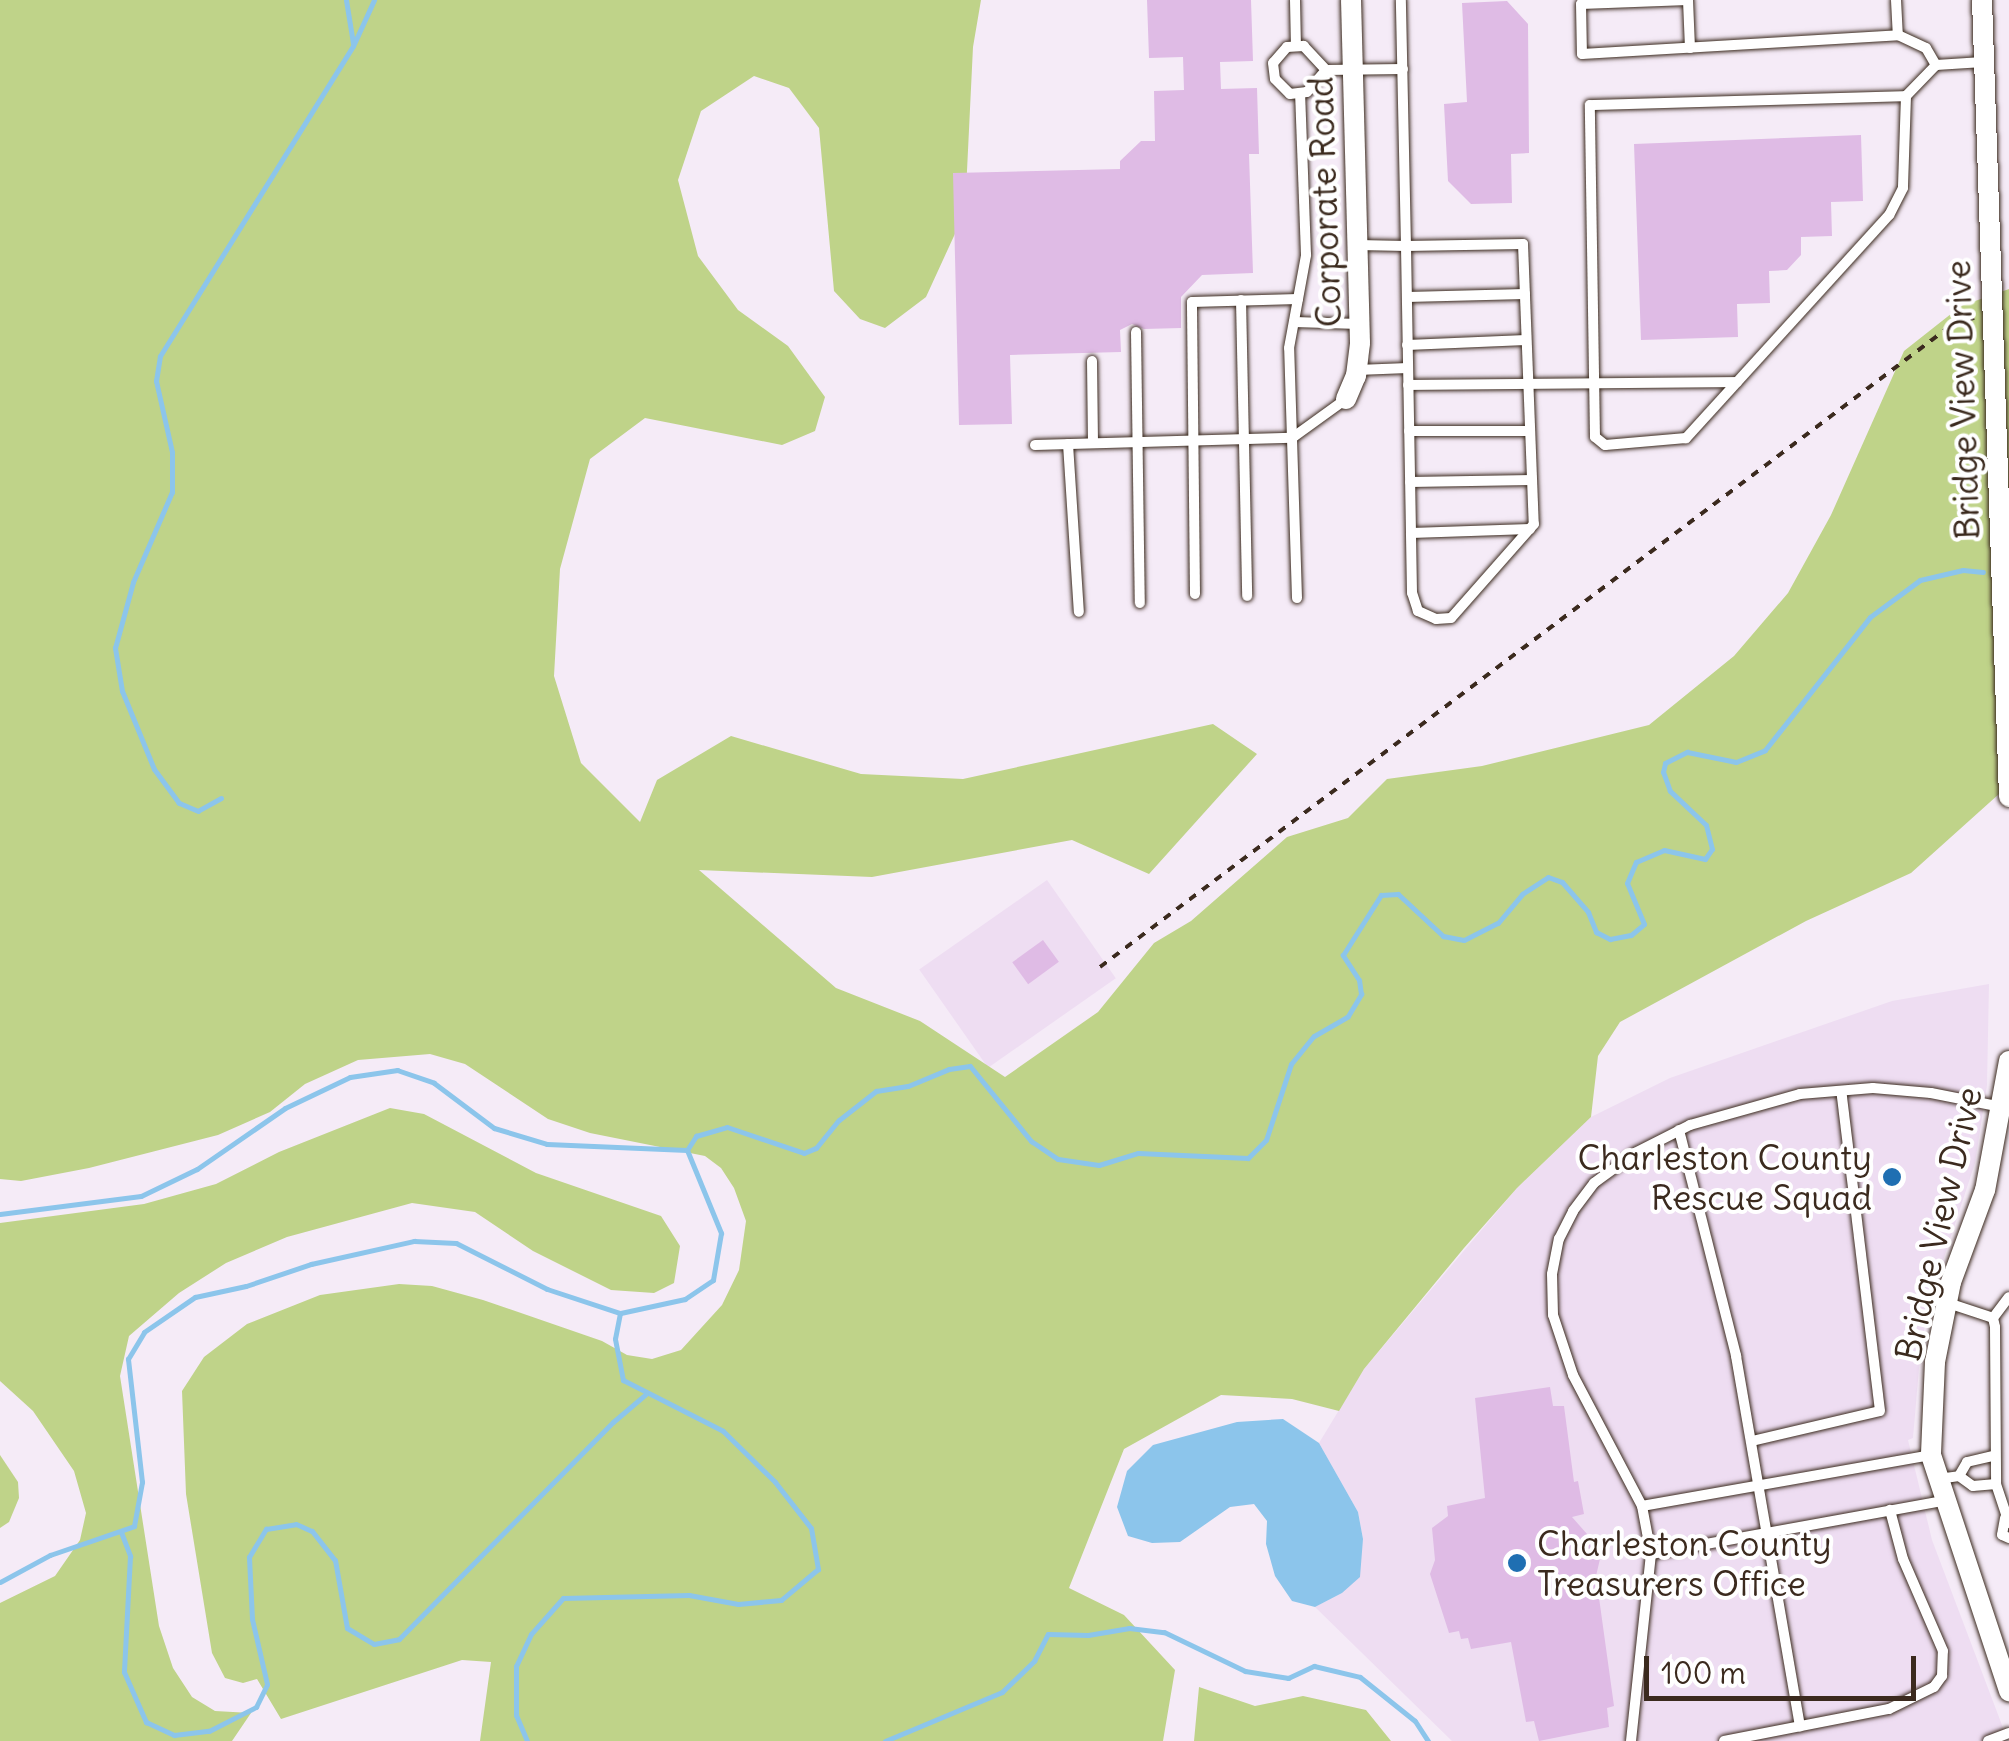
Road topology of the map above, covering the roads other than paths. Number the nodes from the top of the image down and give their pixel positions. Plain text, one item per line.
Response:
1 (1294, 0) edge
2 (1350, 0) edge
3 (1401, 0) edge
4 (1896, 0) edge
5 (1982, 0) edge
6 (1898, 35) junction
7 (1296, 46) junction
8 (1690, 48) junction
9 (1982, 62) junction
10 (1936, 65) junction
11 (1403, 68) junction
12 (1326, 70) junction
13 (1352, 70) junction
14 (1300, 93) junction
15 (1906, 96) junction
16 (1358, 245) junction
17 (1406, 246) junction
18 (1525, 294) junction
19 (1407, 297) junction
20 (1298, 298) junction
21 (1241, 300) junction
22 (1294, 322) junction
23 (1360, 324) junction
24 (1136, 332) dead end
25 (1526, 340) junction
26 (1408, 344) junction
27 (1092, 361) dead end
28 (1408, 368) junction
29 (1357, 370) junction
30 (1737, 382) junction
31 (1594, 384) junction
32 (1408, 385) junction
33 (1528, 386) junction
34 (1346, 399) joint
35 (1530, 430) junction
36 (1409, 432) junction
37 (1292, 438) junction
38 (1245, 439) junction
39 (1196, 440) junction
40 (1136, 442) junction
41 (1068, 444) junction
42 (1093, 444) junction
43 (1035, 445) dead end
44 (1532, 480) junction
45 (1410, 482) junction
46 (1530, 529) junction
47 (1411, 533) junction
48 (1195, 594) dead end
49 (1247, 596) dead end
50 (1296, 598) dead end
51 (1140, 603) dead end
52 (1079, 612) dead end
53 (2009, 772) edge
54 (2009, 797) edge
55 (2009, 1060) edge
56 (1841, 1091) junction
57 (2002, 1107) junction
58 (1679, 1130) junction
59 (2009, 1297) edge
60 (1947, 1303) junction
61 (1992, 1318) junction
62 (1752, 1441) junction
63 (1931, 1455) junction
64 (1994, 1456) junction
65 (1958, 1476) junction
66 (1937, 1480) junction
67 (1996, 1484) junction
68 (1760, 1485) junction
69 (1942, 1501) junction
70 (1642, 1506) junction
71 (1890, 1510) junction
72 (2007, 1521) edge
73 (1767, 1533) junction
74 (2009, 1538) edge
75 (1650, 1554) junction
76 (2009, 1691) edge
77 (1800, 1728) junction
78 (2009, 1734) edge
79 (1631, 1741) edge
80 (1724, 1741) edge
81 (1988, 1741) edge

1 - 7 lane
2 - 13 street, Corporate Road
3 - 11 lane
4 - 6 lane
5 - 9 street, Bridge View Drive
6 - 8 lane
6 - 10 lane
7 - 12 lane
7 - 14 lane
8 - 8 lane
9 - 10 lane
9 - 53 street, Bridge View Drive
10 - 15 lane
11 - 13 lane
11 - 17 lane
12 - 13 lane
12 - 14 lane
13 - 16 street, Corporate Road
14 - 20 lane
15 - 30 lane
15 - 31 lane
16 - 17 lane
16 - 23 street, Corporate Road
17 - 18 lane
17 - 19 lane
18 - 19 lane
18 - 25 lane
19 - 26 lane
20 - 21 lane
20 - 22 lane
21 - 38 lane
21 - 39 lane
22 - 23 lane
22 - 37 lane
23 - 29 street, Corporate Road
24 - 40 lane
25 - 26 lane
25 - 33 lane
26 - 28 lane
27 - 42 lane
28 - 29 lane
28 - 32 lane
29 - 34 street, Corporate Road
30 - 31 lane
30 - 31 lane
31 - 33 lane
32 - 33 lane
32 - 36 lane
33 - 35 lane
34 - 37 lane
35 - 36 lane
35 - 44 lane
36 - 45 lane
37 - 38 lane
37 - 50 lane
38 - 39 lane
38 - 49 lane
39 - 40 lane
39 - 48 lane
40 - 42 lane
40 - 51 lane
41 - 42 lane
41 - 43 lane
41 - 52 lane
44 - 45 lane
44 - 46 lane
45 - 47 lane
46 - 47 lane
46 - 47 lane
53 - 54 street, Bridge View Drive
55 - 57 street, Bridge View Drive
56 - 57 lane
56 - 58 lane
56 - 62 lane
57 - 60 street, Bridge View Drive
58 - 62 lane
58 - 70 lane
59 - 61 lane
60 - 61 lane
60 - 63 street, Bridge View Drive
61 - 64 lane
62 - 68 lane
63 - 66 street, Bridge View Drive
63 - 68 lane
64 - 65 lane
64 - 67 lane
65 - 66 lane
65 - 67 lane
66 - 69 street, Bridge View Drive
67 - 72 lane
68 - 70 lane
68 - 73 lane
69 - 71 lane
69 - 76 street, Bridge View Drive
70 - 75 lane
71 - 73 lane
71 - 77 lane
72 - 74 lane
73 - 75 lane
73 - 77 lane
75 - 79 lane
77 - 80 lane
78 - 81 lane

